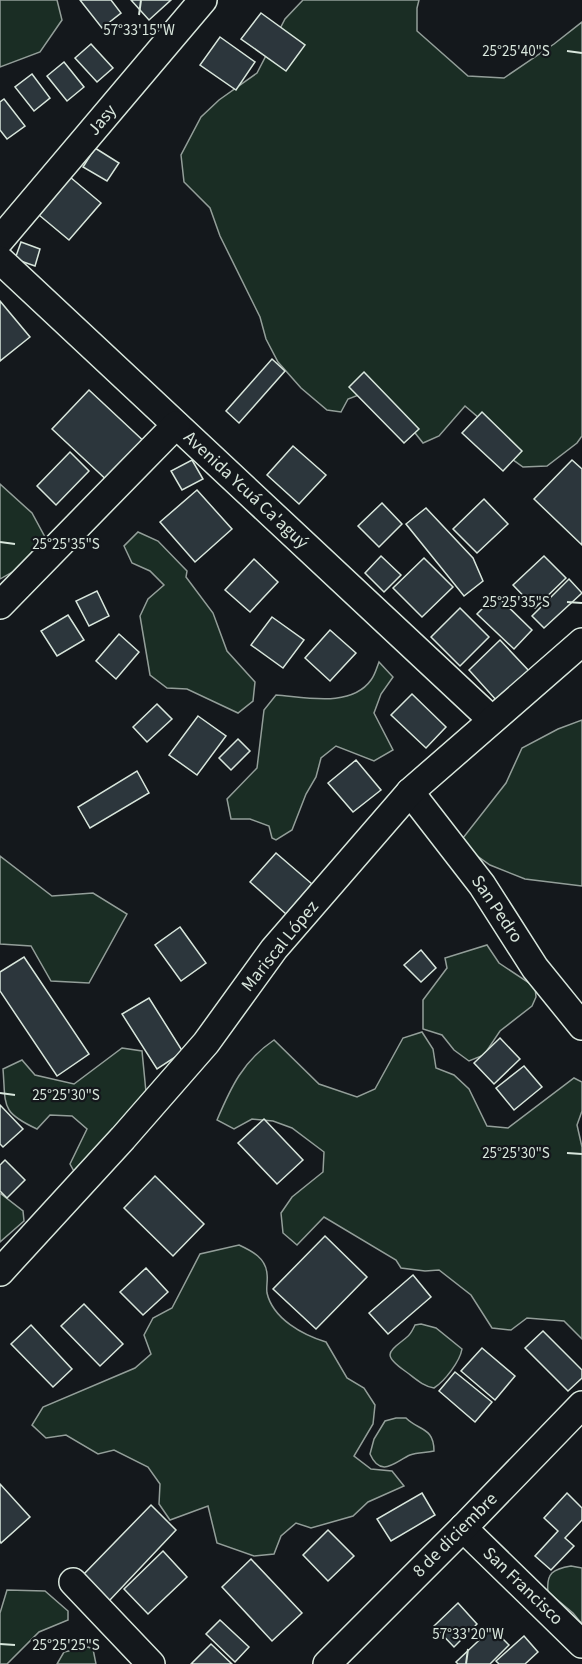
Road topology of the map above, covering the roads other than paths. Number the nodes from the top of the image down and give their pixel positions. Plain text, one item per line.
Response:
1 (203, 0) edge
2 (0, 240) edge
3 (0, 260) edge
4 (176, 425) junction
5 (0, 605) edge
6 (582, 642) edge
7 (492, 720) junction
8 (410, 792) junction
9 (582, 1026) edge
10 (0, 1272) edge
11 (582, 1405) edge
12 (463, 1528) junction
13 (73, 1582) dead end
14 (582, 1644) edge
15 (151, 1664) edge
16 (327, 1664) edge

1 - 2 street, Jasy
3 - 4 street, Avenida Ycuá Ca'aguý
4 - 5 street
4 - 7 street, Avenida Ycuá Ca'aguý
6 - 7 street, Mariscal López
7 - 8 street, Mariscal López
8 - 9 street, San Pedro
8 - 10 street, Mariscal López
11 - 12 street, 8 de diciembre
12 - 14 street, San Francisco
12 - 16 street, 8 de diciembre
13 - 15 street

